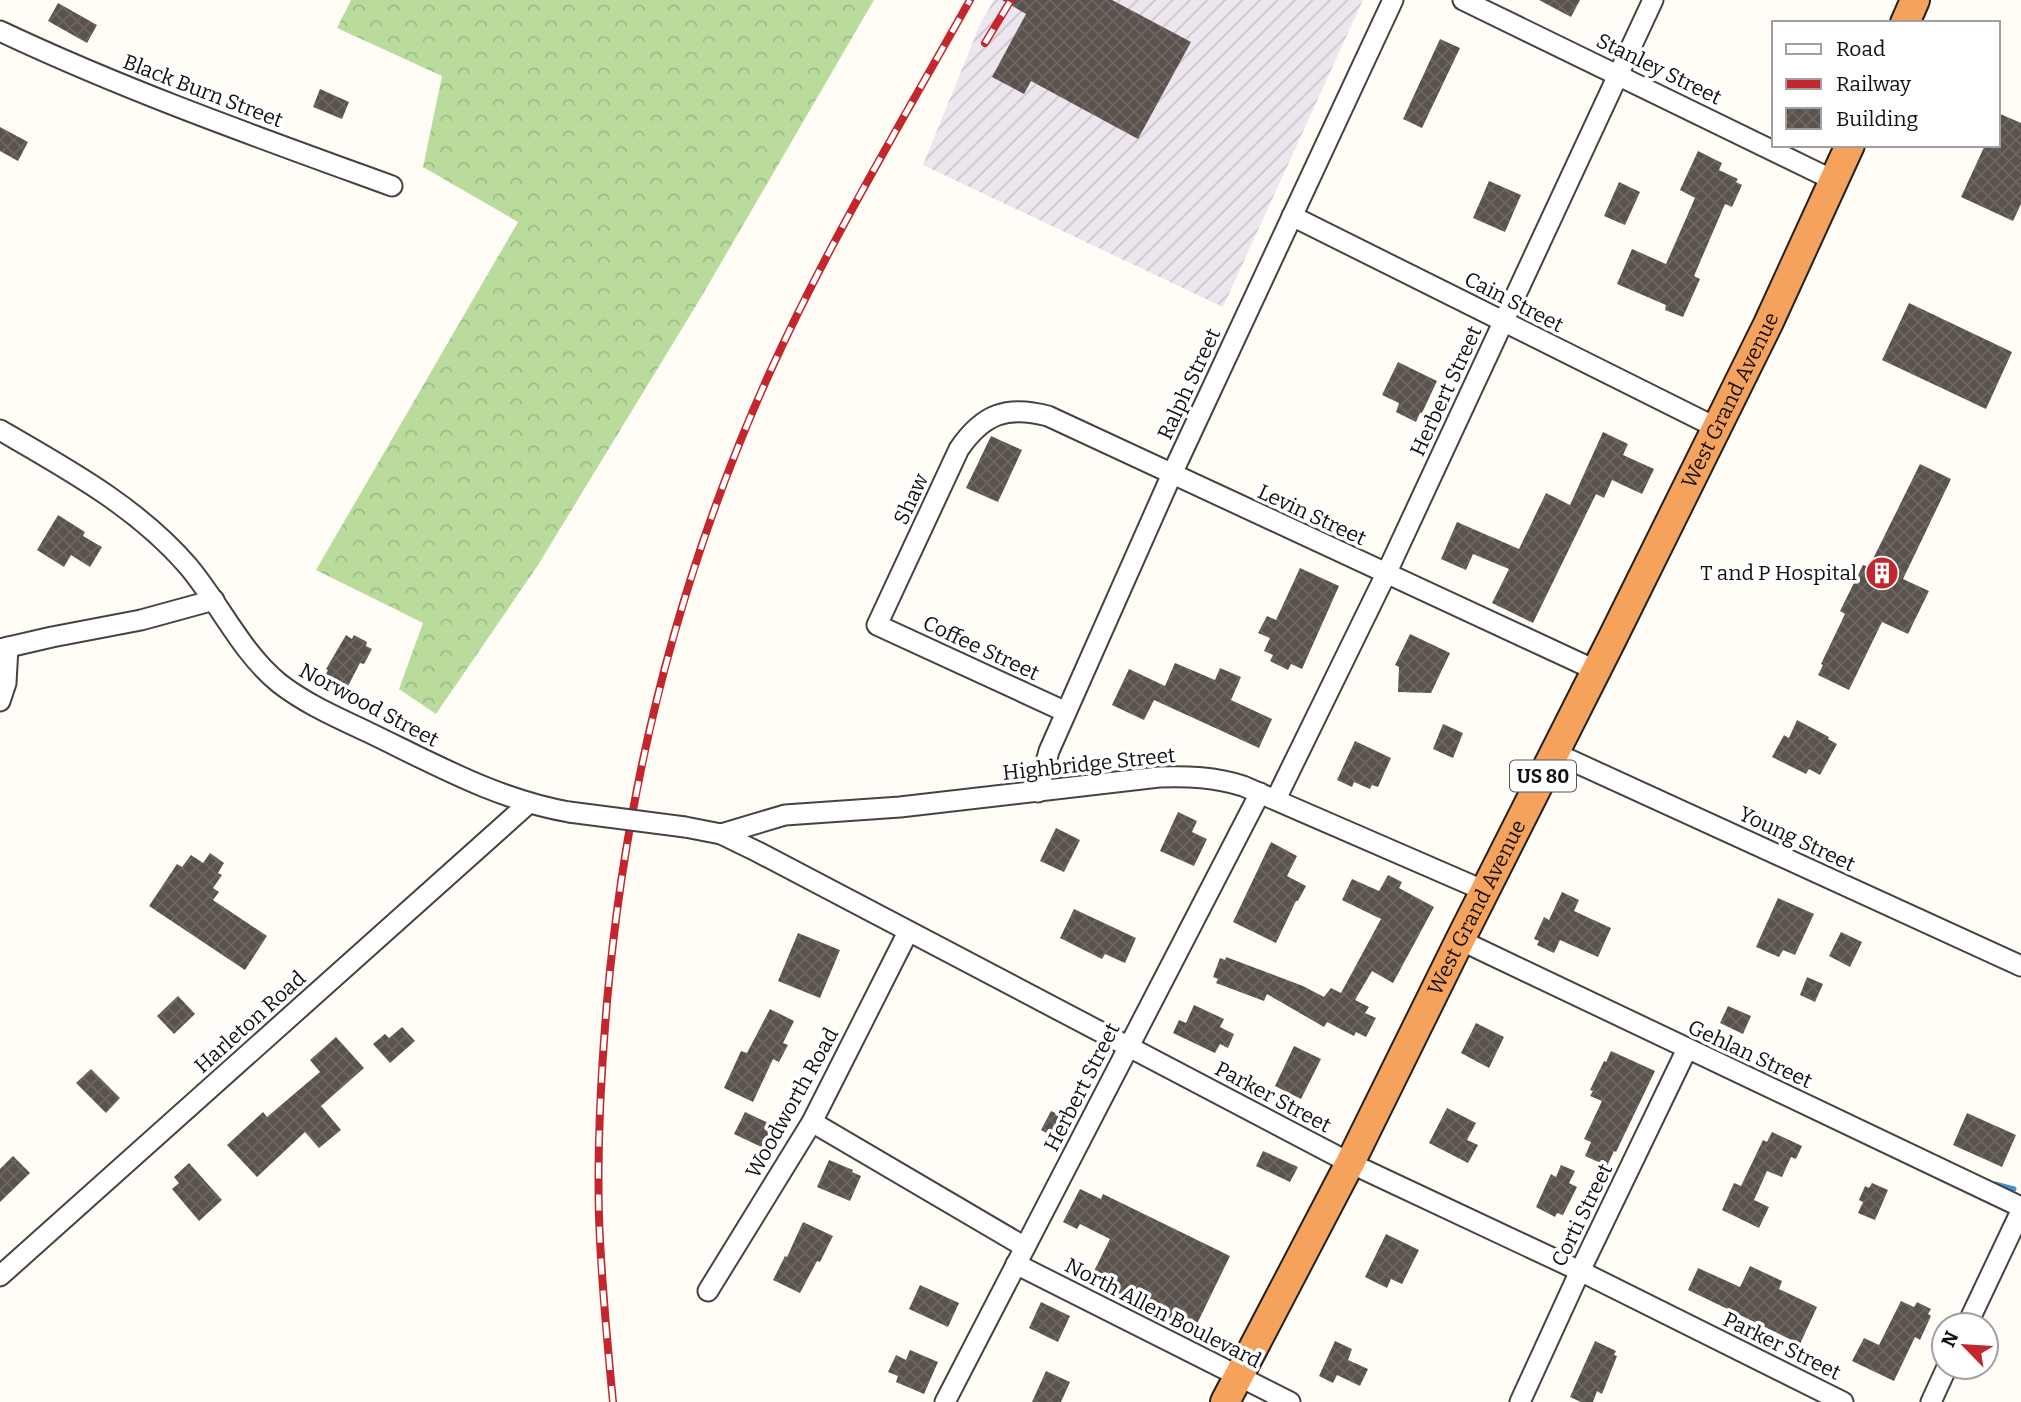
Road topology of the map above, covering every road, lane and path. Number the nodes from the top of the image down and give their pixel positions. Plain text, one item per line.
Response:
1 (1393, 0) edge
2 (1463, 0) edge
3 (1653, 0) edge
4 (1915, 0) edge
5 (1906, 21) edge
6 (0, 31) edge
7 (1619, 74) junction
8 (1849, 147) edge
9 (1835, 181) junction
10 (392, 186) dead end
11 (1292, 216) junction
12 (1503, 322) junction
13 (1007, 412) joint
14 (1717, 428) junction
15 (0, 430) edge
16 (1172, 474) junction
17 (1385, 574) junction
18 (214, 600) junction
19 (877, 625) joint
20 (4, 648) edge
21 (1595, 670) junction
22 (0, 701) edge
23 (1066, 712) junction
24 (1555, 753) junction
25 (1038, 792) junction
26 (1268, 796) junction
27 (529, 803) junction
28 (685, 827) joint
29 (721, 834) junction
30 (1485, 891) junction
31 (908, 932) junction
32 (1460, 940) junction
33 (2021, 966) edge
34 (1128, 1046) junction
35 (1687, 1049) junction
36 (812, 1122) junction
37 (1350, 1163) junction
38 (2021, 1209) edge
39 (1021, 1255) junction
40 (1580, 1271) junction
41 (0, 1276) edge
42 (708, 1291) dead end
43 (1974, 1311) edge
44 (1238, 1377) junction
45 (1941, 1381) edge
46 (945, 1402) edge
47 (1225, 1402) edge
48 (1290, 1402) edge
49 (1520, 1402) edge
50 (1843, 1402) edge
51 (1931, 1402) edge

1 - 11 street, Ralph Street
2 - 7 street, Stanley Street
3 - 7 street, Herbert Street
4 - 5 highway
6 - 10 street, Black Burn Street
7 - 9 street, Stanley Street
7 - 12 street, Herbert Street
8 - 9 highway, West Grand Avenue / US 80
9 - 14 highway, West Grand Avenue / US 80
11 - 12 street, Cain Street
11 - 16 street, Ralph Street
12 - 14 street, Cain Street
12 - 17 street, Herbert Street
13 - 16 street, Levin Street
13 - 19 street, Shaw
14 - 21 highway, West Grand Avenue / US 80
15 - 18 street, Norwood Street
16 - 17 street, Levin Street
16 - 23 street, Ralph Street
17 - 21 street, Levin Street
17 - 26 street, Herbert Street
18 - 20 street
18 - 27 street, Norwood Street
19 - 23 street, Coffee Street
20 - 22 street
21 - 24 highway, West Grand Avenue / US 80
23 - 25 street, Ralph Street
24 - 30 highway, West Grand Avenue / US 80
24 - 33 street, Young Street
25 - 26 street, Highbridge Street
25 - 29 street, Highbridge Street
26 - 30 street, Highbridge Street
26 - 34 street, Herbert Street
27 - 28 street, Norwood Street, bridge
27 - 41 street, Harleton Road
28 - 29 street, Parker Street
29 - 31 street, Parker Street
30 - 32 highway, West Grand Avenue / US 80
31 - 34 street, Parker Street
31 - 36 street, Woodworth Road
32 - 35 street, Gehlan Street
32 - 37 highway, West Grand Avenue / US 80
34 - 37 street, Parker Street
34 - 39 street, Herbert Street
35 - 38 street, Gehlan Street
35 - 40 street, Corti Street
36 - 39 street, North Allen Boulevard
36 - 42 street, Woodworth Road
37 - 40 street, Parker Street
37 - 44 highway, West Grand Avenue / US 80
38 - 43 street
39 - 44 street, North Allen Boulevard
39 - 46 street, Herbert Street
40 - 49 street, Corti Street
40 - 50 street, Parker Street
44 - 47 highway, West Grand Avenue / US 80
44 - 48 street, North Allen Boulevard
45 - 51 street

